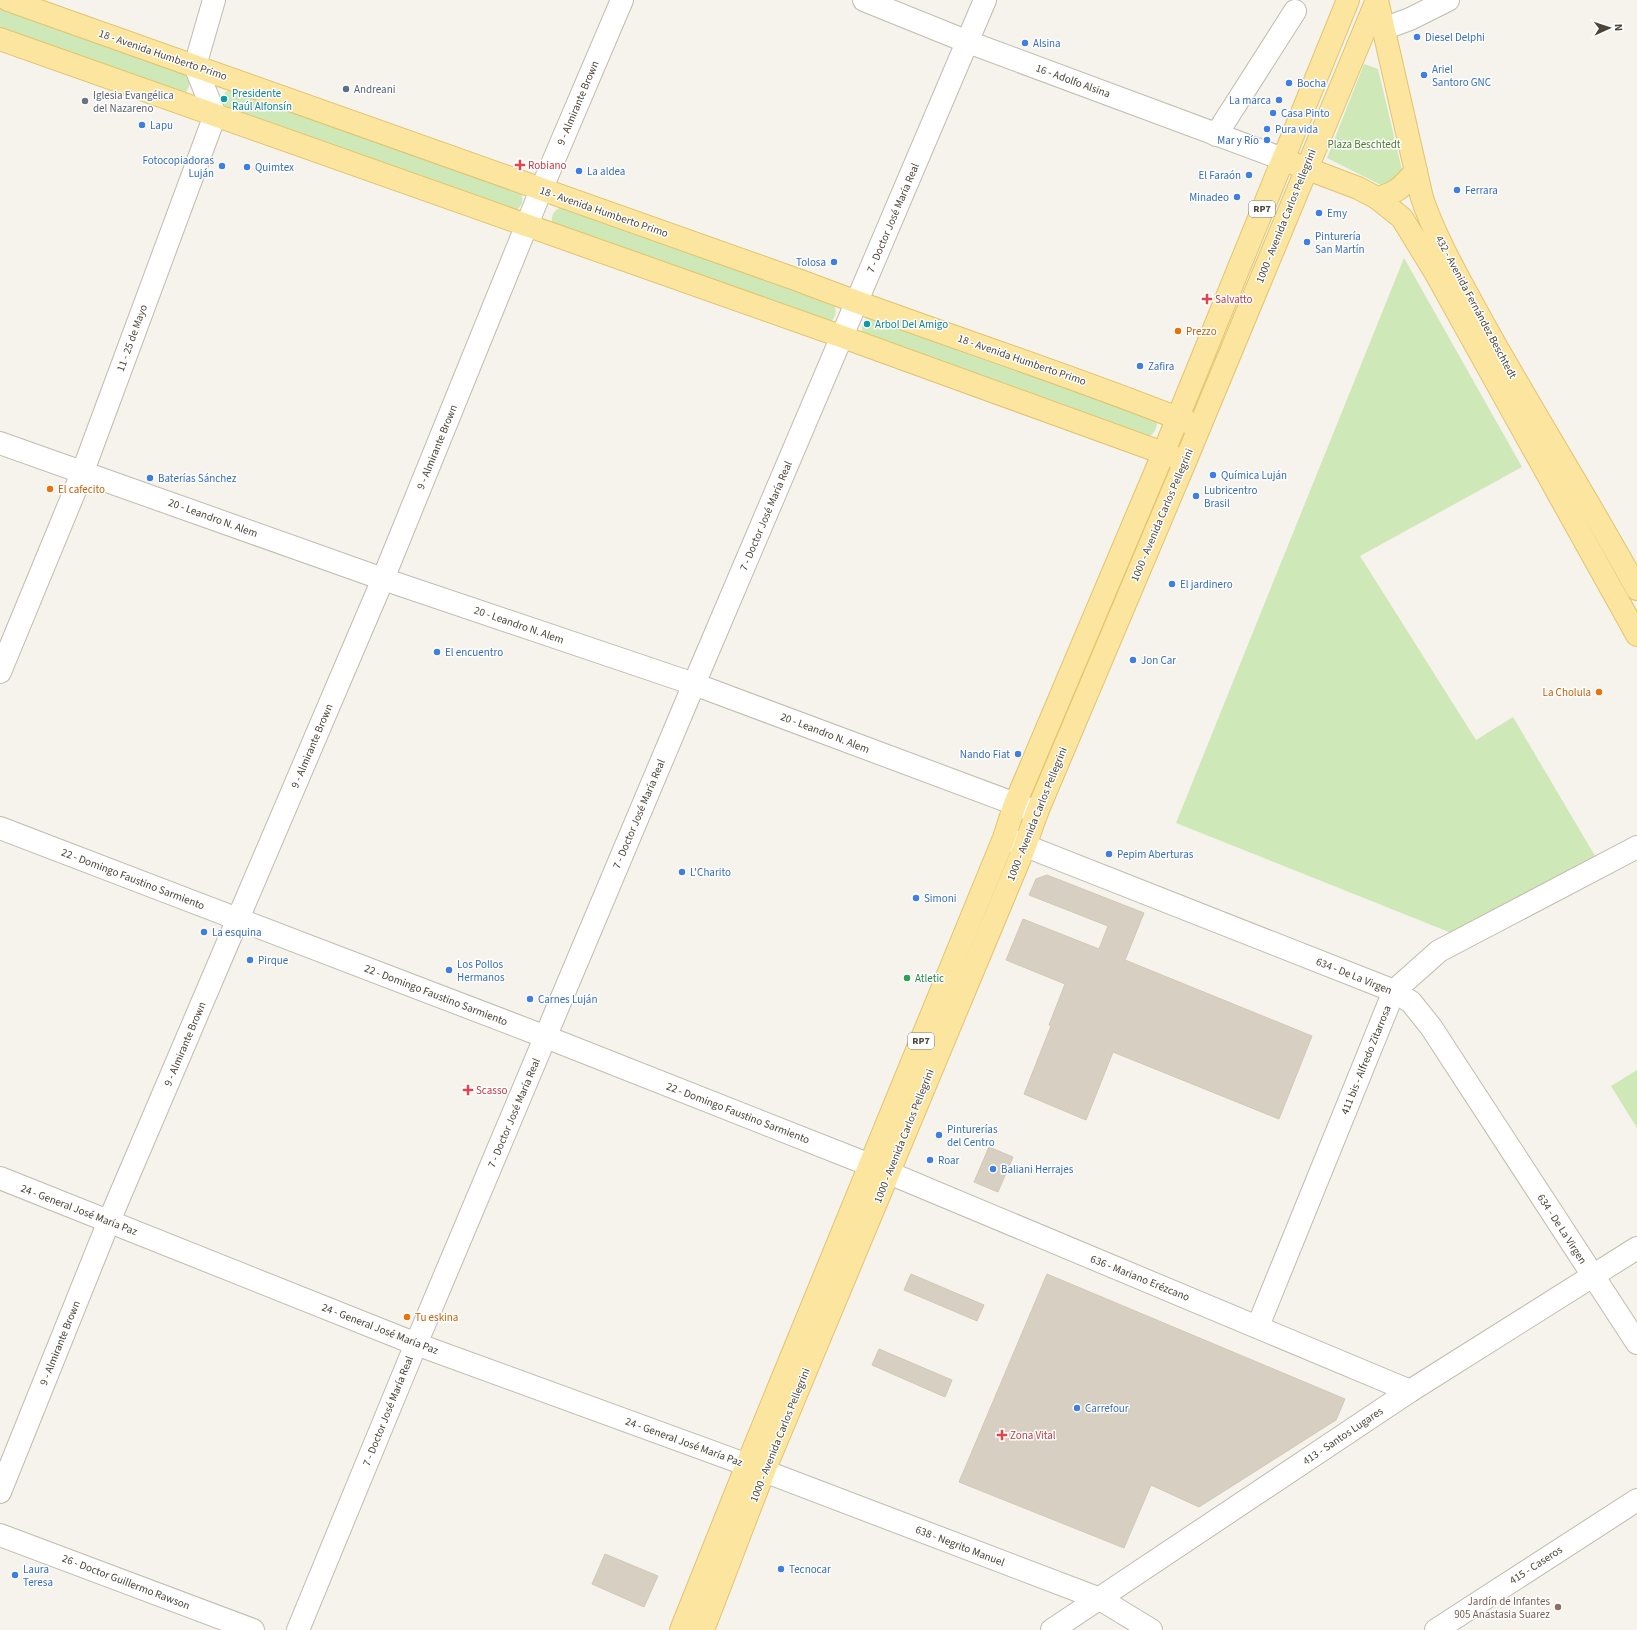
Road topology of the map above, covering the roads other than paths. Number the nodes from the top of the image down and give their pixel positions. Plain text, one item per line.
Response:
1 (8, 0) edge
2 (214, 0) edge
3 (622, 0) edge
4 (864, 0) edge
5 (985, 0) edge
6 (1348, 0) edge
7 (1377, 0) edge
8 (1446, 0) edge
9 (1295, 11) dead end
10 (1384, 29) junction
11 (0, 39) edge
12 (968, 42) junction
13 (195, 66) junction
14 (215, 115) junction
15 (1216, 135) junction
16 (1283, 159) junction
17 (1305, 168) junction
18 (1416, 171) junction
19 (541, 190) junction
20 (1377, 198) junction
21 (527, 226) junction
22 (856, 303) junction
23 (843, 337) junction
24 (1177, 418) junction
25 (1199, 427) junction
26 (0, 443) edge
27 (1163, 454) junction
28 (1185, 462) junction
29 (83, 471) junction
30 (383, 579) junction
31 (1636, 583) edge
32 (1637, 635) edge
33 (0, 672) edge
34 (694, 684) junction
35 (1016, 804) junction
36 (1037, 812) junction
37 (0, 828) edge
38 (1004, 838) junction
39 (1025, 846) junction
40 (1637, 847) edge
41 (239, 920) junction
42 (1394, 991) junction
43 (546, 1037) junction
44 (879, 1169) junction
45 (0, 1178) edge
46 (109, 1221) junction
47 (1637, 1248) edge
48 (1593, 1276) junction
49 (1258, 1326) junction
50 (1637, 1343) edge
51 (416, 1344) junction
52 (1410, 1391) junction
53 (756, 1468) junction
54 (0, 1492) edge
55 (1637, 1500) edge
56 (0, 1535) edge
57 (1100, 1599) junction
58 (252, 1630) edge
59 (298, 1630) edge
60 (681, 1630) edge
61 (703, 1630) edge
62 (1052, 1630) edge
63 (1152, 1630) edge
64 (1436, 1630) edge

1 - 13 main road, 18 - Avenida Humberto Primo
2 - 13 street
3 - 19 street, 9 - Almirante Brown
4 - 12 street, 16 - Adolfo Alsina
5 - 12 street, 7 - Doctor José María Real
6 - 16 main road, 1000 - Avenida Carlos Pellegrini / RP7
7 - 10 main road, 432 - Avenida Fernández Beschtedt
7 - 17 main road, 1000 - Avenida Carlos Pellegrini / RP7
8 - 10 street
9 - 15 street
10 - 18 main road, 432 - Avenida Fernández Beschtedt
11 - 14 main road
12 - 15 street, 16 - Adolfo Alsina
12 - 22 street, 7 - Doctor José María Real
13 - 14 street
13 - 19 main road, 18 - Avenida Humberto Primo
14 - 21 main road
14 - 29 street, 11 - 25 de Mayo
15 - 16 street, 16 - Adolfo Alsina
16 - 17 main road, 432 - Avenida Fernández Beschtedt
16 - 24 main road, 1000 - Avenida Carlos Pellegrini / RP7
17 - 20 main road, 432 - Avenida Fernández Beschtedt
17 - 25 main road, 1000 - Avenida Carlos Pellegrini / RP7
18 - 20 main road
18 - 31 main road, 432 - Avenida Fernández Beschtedt
19 - 21 street, 9 - Almirante Brown
19 - 22 main road, 18 - Avenida Humberto Primo
20 - 32 main road, 432 - Avenida Fernández Beschtedt
21 - 23 main road
21 - 30 street, 9 - Almirante Brown
22 - 23 street, 7 - Doctor José María Real
22 - 24 main road, 18 - Avenida Humberto Primo
23 - 27 main road
23 - 34 street, 7 - Doctor José María Real
24 - 25 main road, 18 - Avenida Humberto Primo
24 - 27 main road, 1000 - Avenida Carlos Pellegrini / RP7
25 - 28 main road, 1000 - Avenida Carlos Pellegrini / RP7
26 - 29 street, 20 - Leandro N. Alem
27 - 28 main road
27 - 35 main road, 1000 - Avenida Carlos Pellegrini / RP7
28 - 36 main road, 1000 - Avenida Carlos Pellegrini / RP7
29 - 30 street, 20 - Leandro N. Alem
29 - 33 street, 11 - 25 de Mayo
30 - 34 street, 20 - Leandro N. Alem
30 - 41 street, 9 - Almirante Brown
34 - 35 street, 20 - Leandro N. Alem
34 - 43 street, 7 - Doctor José María Real
35 - 36 street, 20 - Leandro N. Alem
35 - 38 main road, 1000 - Avenida Carlos Pellegrini / RP7
36 - 39 main road, 1000 - Avenida Carlos Pellegrini / RP7
37 - 41 street, 22 - Domingo Faustino Sarmiento
38 - 39 street, 634 - De La Virgen
38 - 44 main road, 1000 - Avenida Carlos Pellegrini / RP7
39 - 42 street, 634 - De La Virgen
39 - 44 main road, 1000 - Avenida Carlos Pellegrini / RP7
40 - 42 street, 411 bis - Alfredo Zitarrosa
41 - 43 street, 22 - Domingo Faustino Sarmiento
41 - 46 street, 9 - Almirante Brown
42 - 48 street, 634 - De La Virgen
42 - 49 street, 411 bis - Alfredo Zitarrosa
43 - 44 street, 22 - Domingo Faustino Sarmiento
43 - 51 street, 7 - Doctor José María Real
44 - 49 street, 636 - Mariano Erézcano
44 - 53 main road, 1000 - Avenida Carlos Pellegrini / RP7
45 - 46 street, 24 - General José María Paz
46 - 51 street, 24 - General José María Paz
46 - 54 street, 9 - Almirante Brown
47 - 48 street, 413 - Santos Lugares
48 - 50 street, 634 - De La Virgen
48 - 52 street, 413 - Santos Lugares
49 - 52 street, 636 - Mariano Erézcano
51 - 53 street, 24 - General José María Paz
51 - 59 street, 7 - Doctor José María Real
52 - 57 street, 413 - Santos Lugares
53 - 57 street, 638 - Negrito Manuel
53 - 60 main road, 1000 - Avenida Carlos Pellegrini / RP7
53 - 61 main road, 1000 - Avenida Carlos Pellegrini / RP7
55 - 64 street, 415 - Caseros
56 - 58 street, 26 - Doctor Guillermo Rawson
57 - 62 street, 413 - Santos Lugares
57 - 63 street, 638 - Negrito Manuel

